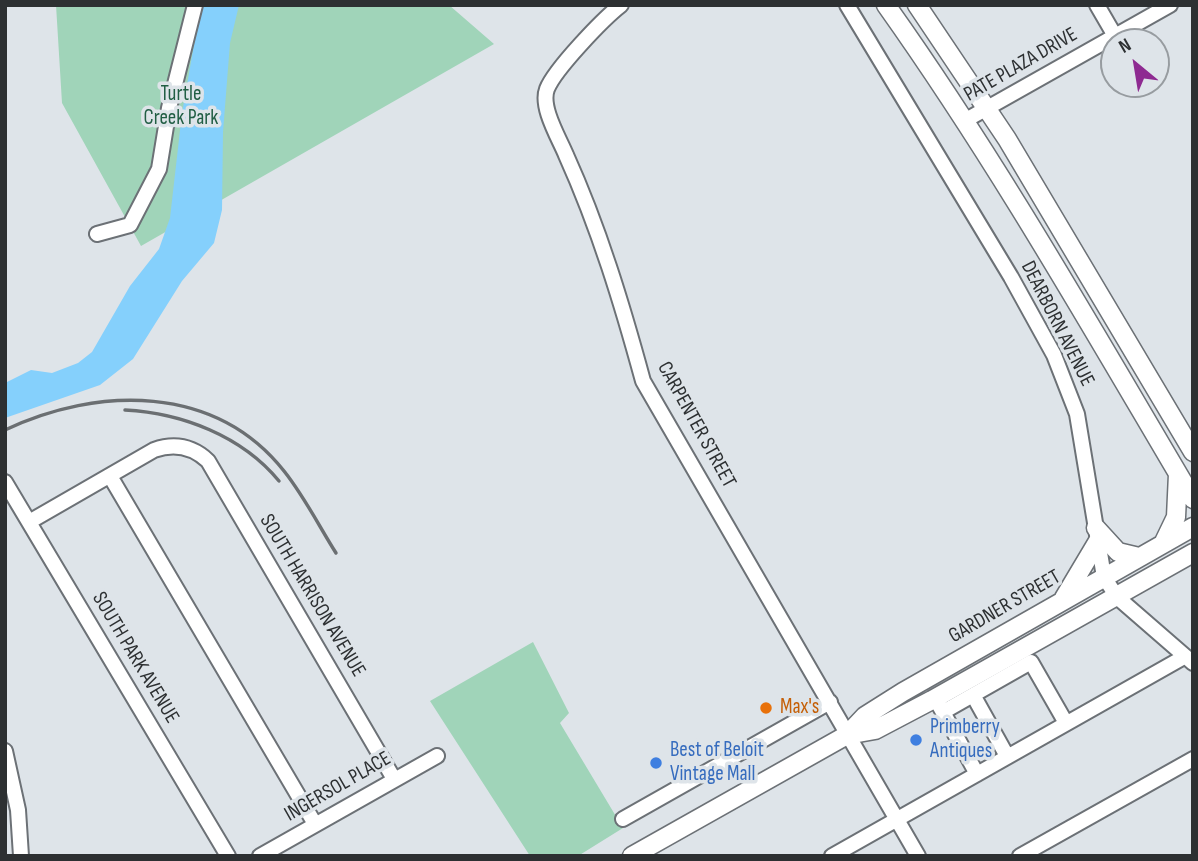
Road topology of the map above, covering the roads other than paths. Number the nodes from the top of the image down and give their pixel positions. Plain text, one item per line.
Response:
1 (195, 5) edge
2 (621, 5) edge
3 (846, 5) edge
4 (886, 5) edge
5 (917, 5) edge
6 (1097, 5) edge
7 (1170, 5) edge
8 (1110, 28) edge
9 (1129, 28) edge
10 (1100, 44) edge
11 (987, 108) junction
12 (966, 120) junction
13 (97, 234) dead end
14 (1193, 453) edge
15 (1178, 474) junction
16 (110, 476) junction
17 (5, 482) edge
18 (1193, 499) edge
19 (29, 522) junction
20 (1193, 527) edge
21 (1097, 534) junction
22 (1163, 544) junction
23 (1193, 553) edge
24 (1139, 557) junction
25 (1174, 564) junction
26 (1193, 566) edge
27 (1104, 577) junction
28 (1117, 597) junction
29 (1062, 600) junction
30 (1188, 660) edge
31 (1000, 671) junction
32 (973, 695) junction
33 (830, 702) junction
34 (939, 705) junction
35 (1066, 723) junction
36 (847, 735) junction
37 (5, 751) edge
38 (437, 755) dead end
39 (1007, 757) junction
40 (1193, 759) edge
41 (977, 774) junction
42 (394, 779) junction
43 (623, 819) dead end
44 (897, 819) junction
45 (315, 824) junction
46 (22, 856) edge
47 (228, 856) edge
48 (260, 856) edge
49 (632, 856) edge
50 (831, 856) edge
51 (919, 856) edge
52 (1020, 856) edge

1 - 13 street
2 - 33 street, CARPENTER STREET
3 - 21 street, DEARBORN AVENUE
4 - 12 main road
5 - 11 main road
6 - 8 street
7 - 9 street, PATE PLAZA DRIVE
10 - 11 street, PATE PLAZA DRIVE
11 - 12 street, PATE PLAZA DRIVE
11 - 14 main road
12 - 15 main road
15 - 18 main road
15 - 22 main road
16 - 19 street
16 - 42 street, SOUTH HARRISON AVENUE
16 - 45 street
17 - 19 street, SOUTH PARK AVENUE
19 - 47 street, SOUTH PARK AVENUE
20 - 22 main road, GARDNER STREET
21 - 24 main road
21 - 27 street, DEARBORN AVENUE
21 - 29 main road
22 - 24 main road, GARDNER STREET
23 - 25 main road, GARDNER STREET
24 - 27 main road, GARDNER STREET
25 - 26 main road
25 - 28 main road, GARDNER STREET
27 - 28 street, DEARBORN AVENUE
27 - 29 main road, GARDNER STREET
28 - 30 street, DEARBORN AVENUE
28 - 31 main road, GARDNER STREET
29 - 36 main road, GARDNER STREET
30 - 35 street
31 - 32 street
31 - 34 main road, GARDNER STREET
31 - 35 street
32 - 34 street
32 - 39 street
33 - 36 street, CARPENTER STREET
33 - 43 street
34 - 36 main road, GARDNER STREET
34 - 41 street
35 - 39 street
36 - 44 street, CARPENTER STREET
36 - 49 main road, GARDNER STREET
37 - 46 street
38 - 42 street, INGERSOL PLACE
39 - 41 street
40 - 52 street
41 - 44 street
42 - 45 street, INGERSOL PLACE
44 - 50 street
44 - 51 street, CARPENTER STREET
45 - 48 street, INGERSOL PLACE

